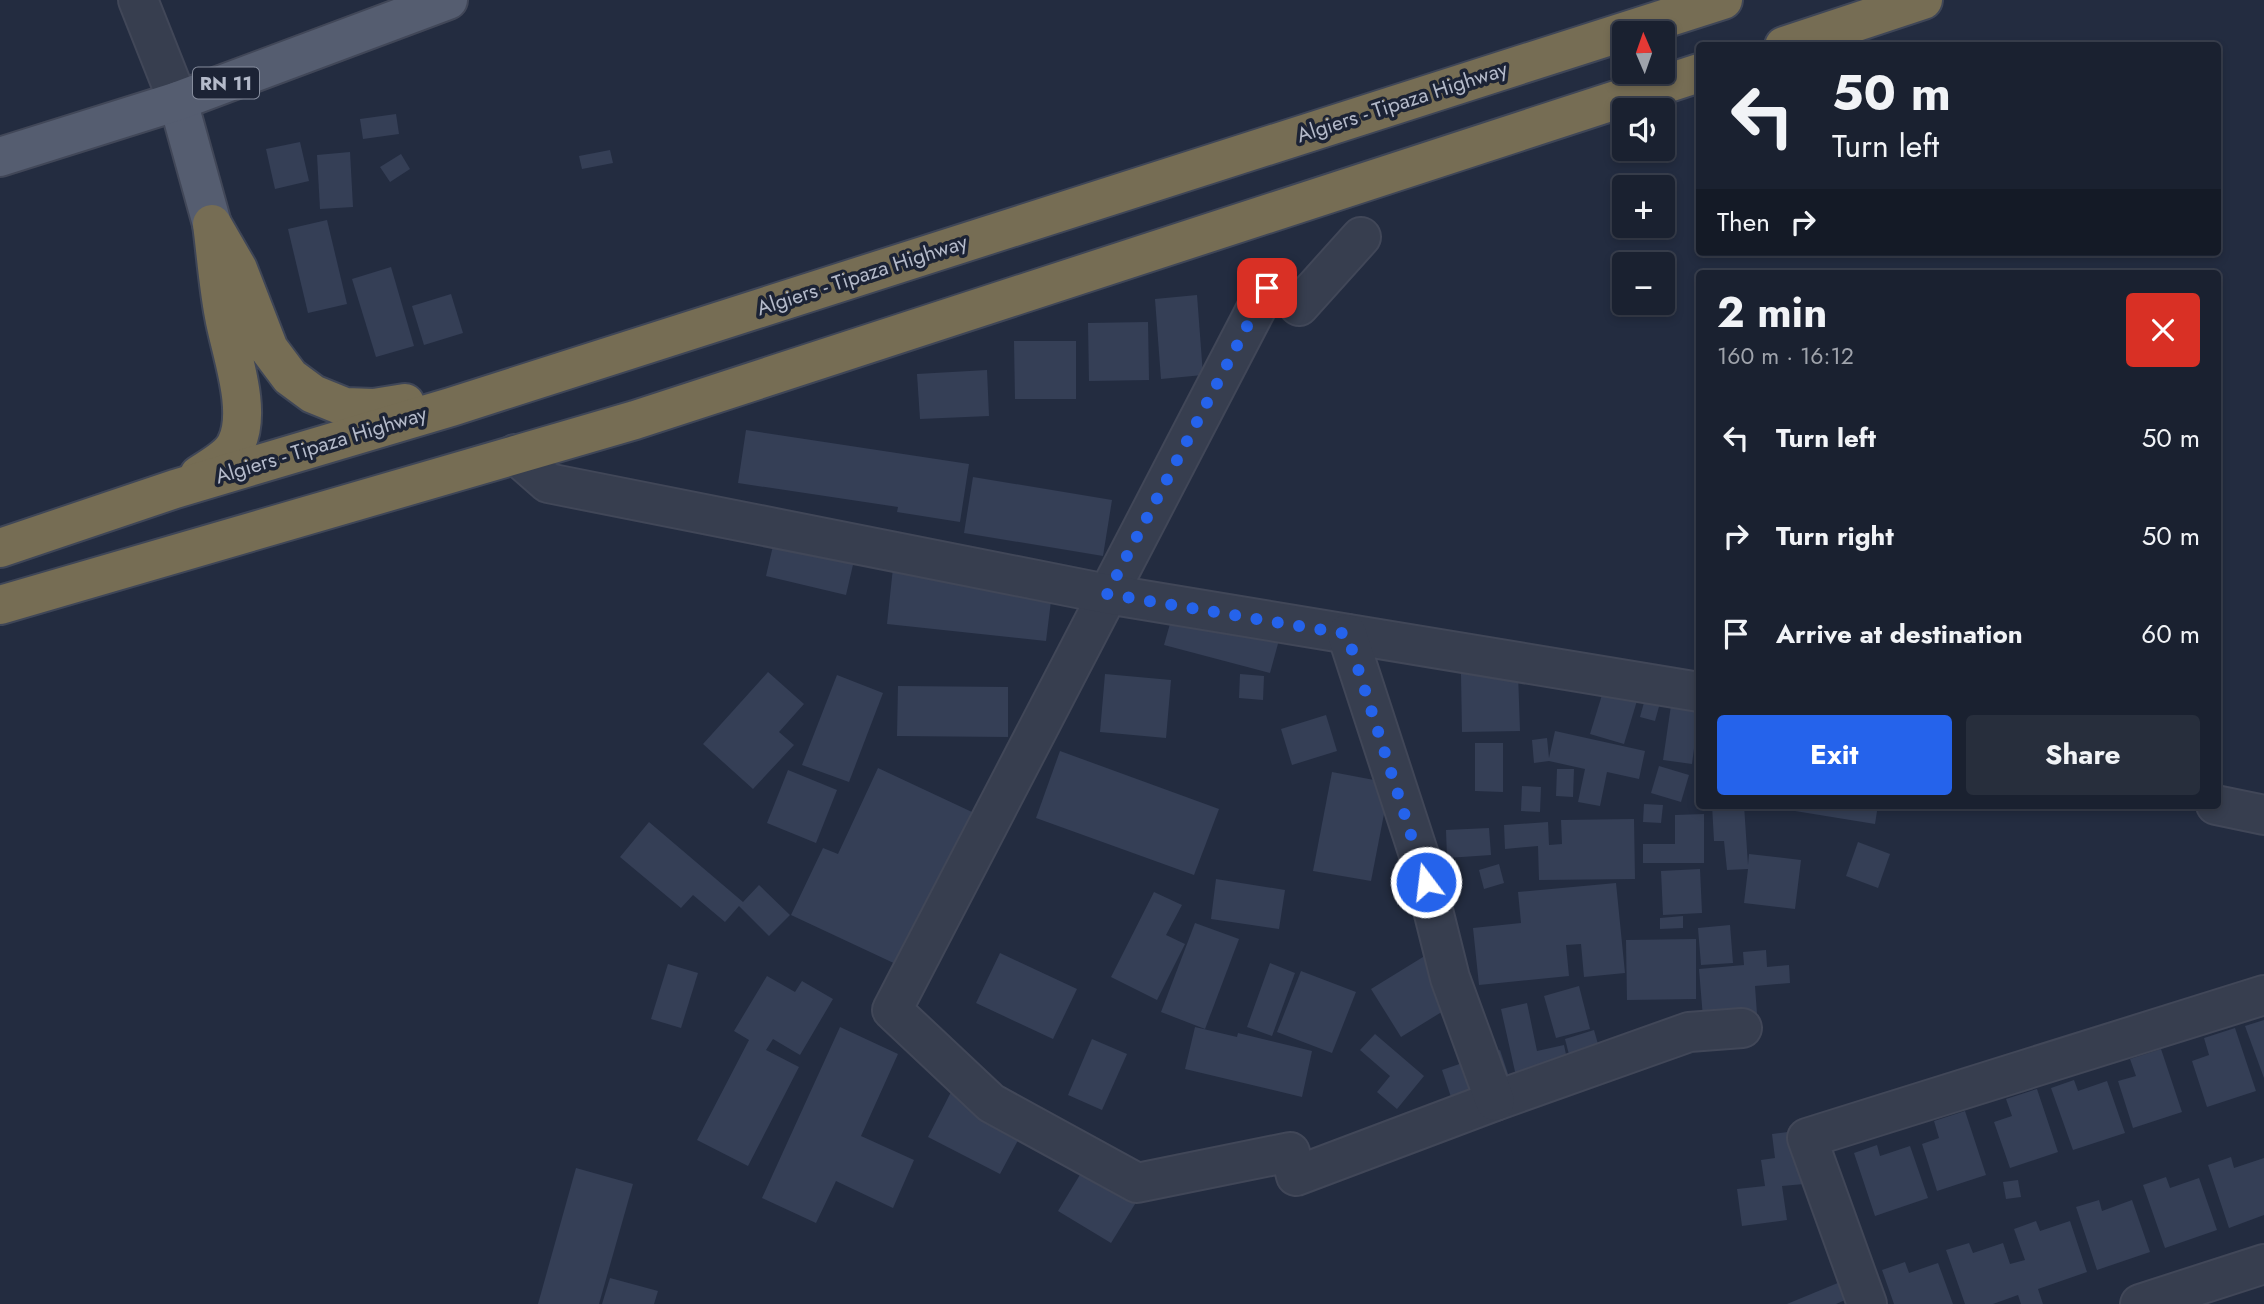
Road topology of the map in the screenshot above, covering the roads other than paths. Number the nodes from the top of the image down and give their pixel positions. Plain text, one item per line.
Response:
1 (138, 0) edge
2 (448, 0) edge
3 (1723, 0) edge
4 (1923, 0) edge
5 (1796, 42) edge
6 (1696, 74) edge
7 (178, 101) junction
8 (0, 157) edge
9 (212, 224) junction
10 (1361, 237) dead end
11 (718, 321) junction
12 (515, 454) junction
13 (175, 489) junction
14 (0, 548) edge
15 (1107, 594) junction
16 (0, 605) edge
17 (1347, 634) junction
18 (1696, 692) edge
19 (2221, 806) edge
20 (2264, 815) edge
21 (2264, 995) edge
22 (1742, 1028) dead end
23 (1495, 1101) junction
24 (2264, 1264) edge
25 (1867, 1304) edge
26 (2140, 1304) edge

1 - 7 street
2 - 7 main road, RN 11
3 - 11 highway, Algiers - Tipaza Highway
4 - 5 highway
6 - 12 highway
7 - 8 main road, RN 11
7 - 9 main road
9 - 11 highway
9 - 13 highway
10 - 15 street
11 - 13 highway, Algiers - Tipaza Highway
12 - 15 street
12 - 16 highway
13 - 14 highway, Algiers - Tipaza Highway
15 - 17 street
15 - 23 street
17 - 18 street
17 - 23 street
19 - 20 street
21 - 25 street
22 - 23 street
24 - 26 street

